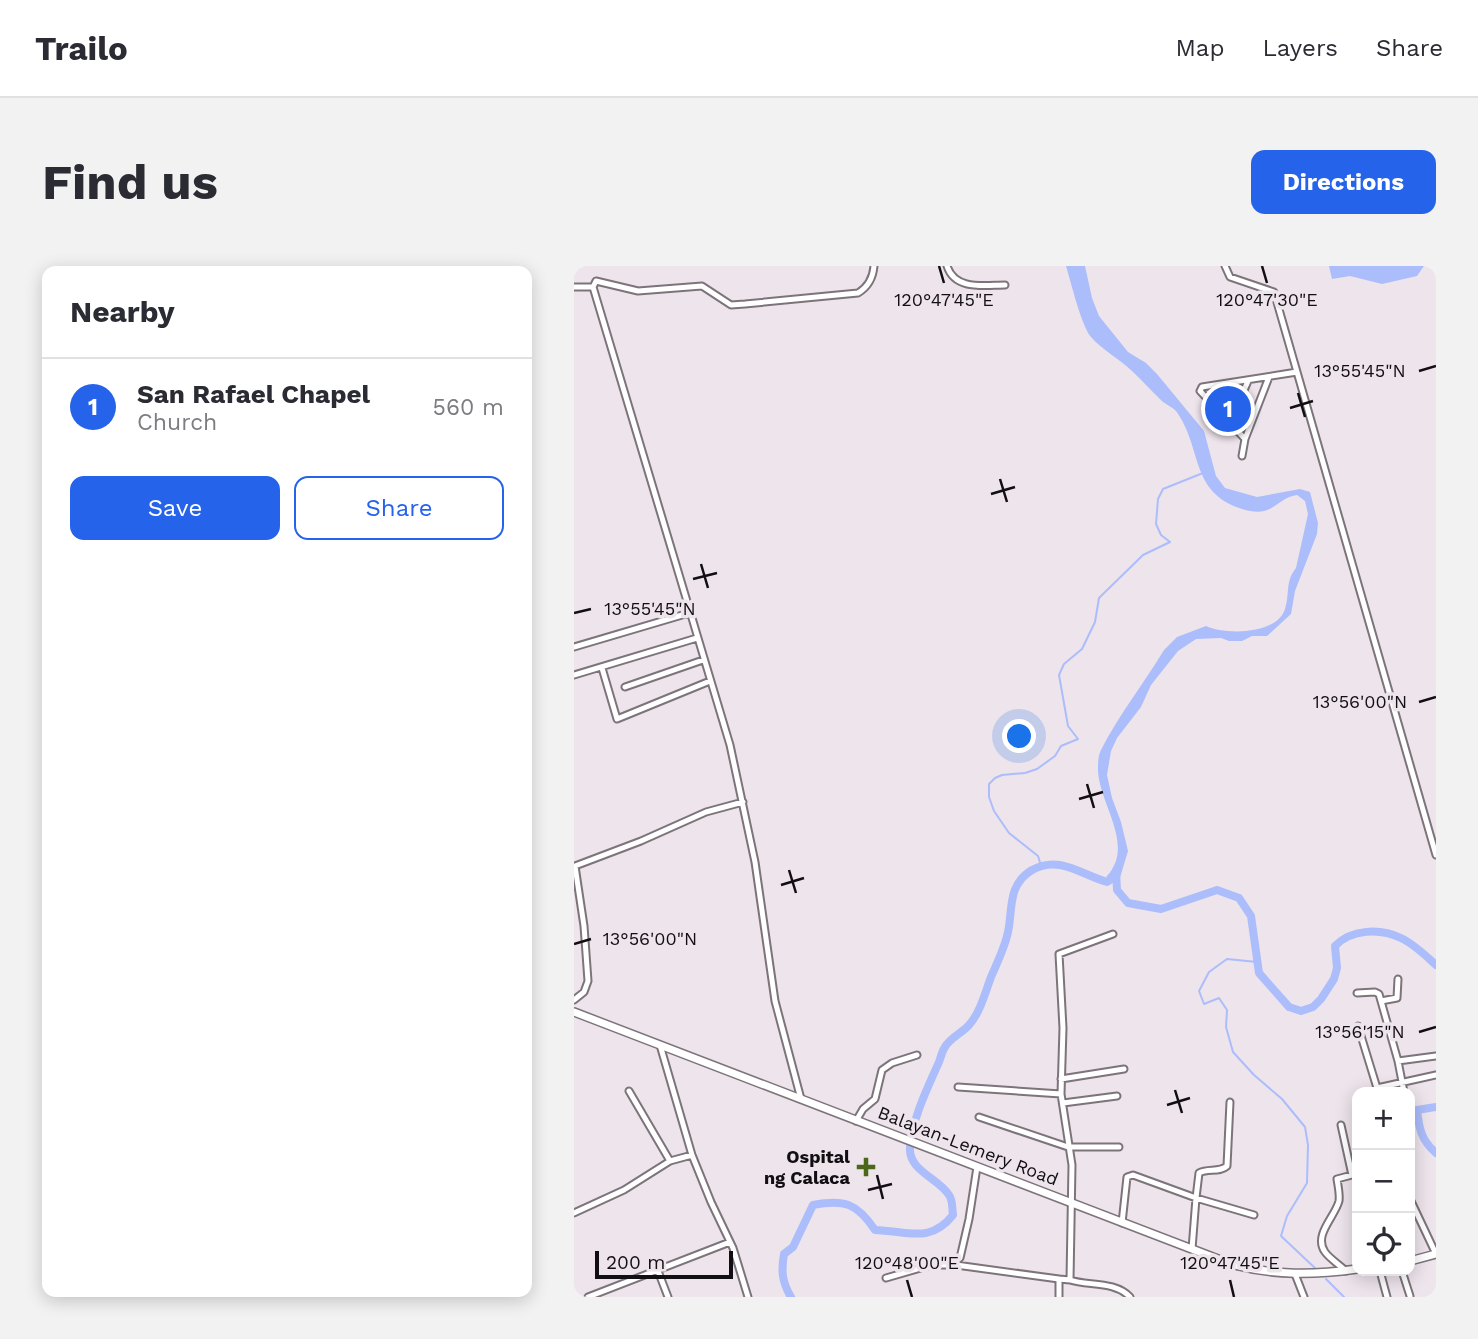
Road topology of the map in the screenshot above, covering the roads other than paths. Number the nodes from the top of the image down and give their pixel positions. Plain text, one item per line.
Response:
1 (874, 266) edge
2 (947, 266) edge
3 (1225, 266) edge
4 (1005, 285) dead end
5 (574, 287) edge
6 (593, 287) junction
7 (1297, 372) junction
8 (1269, 377) junction
9 (1248, 381) junction
10 (1230, 423) junction
11 (1245, 439) junction
12 (1242, 456) dead end
13 (689, 613) junction
14 (696, 638) junction
15 (574, 647) edge
16 (703, 660) junction
17 (602, 668) junction
18 (574, 675) edge
19 (710, 681) junction
20 (625, 687) dead end
21 (743, 802) junction
22 (1436, 855) edge
23 (1113, 934) dead end
24 (1398, 979) dead end
25 (1357, 993) dead end
26 (574, 1000) edge
27 (1381, 1001) junction
28 (574, 1012) edge
29 (1358, 1026) dead end
30 (660, 1045) junction
31 (918, 1055) dead end
32 (1436, 1056) edge
33 (1398, 1060) junction
34 (1124, 1069) dead end
35 (1436, 1075) edge
36 (1061, 1079) junction
37 (1404, 1083) junction
38 (958, 1087) dead end
39 (1404, 1087) edge
40 (629, 1091) dead end
41 (1061, 1094) junction
42 (1117, 1096) dead end
43 (801, 1099) junction
44 (1230, 1102) dead end
45 (1063, 1103) junction
46 (979, 1117) dead end
47 (856, 1121) junction
48 (1341, 1125) dead end
49 (1068, 1147) junction
50 (1119, 1147) dead end
51 (692, 1155) junction
52 (670, 1161) junction
53 (977, 1167) junction
54 (1196, 1198) junction
55 (1073, 1203) junction
56 (1415, 1210) edge
57 (574, 1213) edge
58 (1254, 1215) dead end
59 (1122, 1223) junction
60 (730, 1242) junction
61 (1192, 1249) junction
62 (1436, 1254) edge
63 (960, 1258) dead end
64 (1415, 1260) edge
65 (658, 1270) junction
66 (1352, 1270) edge
67 (1346, 1271) junction
68 (1295, 1274) junction
69 (1381, 1276) edge
70 (1404, 1276) edge
71 (886, 1278) dead end
72 (1059, 1279) junction
73 (1070, 1280) junction
74 (1410, 1296) edge
75 (588, 1297) edge
76 (668, 1297) edge
77 (748, 1297) edge
78 (1059, 1297) edge
79 (1129, 1297) edge
80 (1304, 1297) edge
81 (1387, 1297) edge

1 - 6 street
2 - 4 street
3 - 7 street
5 - 6 street
6 - 13 street
7 - 8 street
7 - 22 street
8 - 9 street
8 - 11 street
9 - 10 street
9 - 10 street
10 - 11 street
11 - 12 street
13 - 14 street
13 - 15 street
14 - 16 street
14 - 17 street
16 - 19 street
16 - 20 street
17 - 18 street
17 - 19 street
19 - 21 street
21 - 26 street
21 - 43 street
23 - 36 street
24 - 27 street
25 - 27 street
27 - 33 street
28 - 30 main road, Balayan-Lemery Road
29 - 37 street
30 - 43 main road, Balayan-Lemery Road
30 - 51 street
31 - 47 street
32 - 33 street
33 - 37 street
34 - 36 street
35 - 37 street
36 - 41 street
37 - 39 street
38 - 41 street
40 - 52 street
41 - 45 street
42 - 45 street
43 - 47 main road, Balayan-Lemery Road
44 - 54 street
45 - 49 street
46 - 49 street
47 - 53 main road, Balayan-Lemery Road
48 - 67 street
49 - 50 street
49 - 55 street
51 - 52 street
51 - 60 street
52 - 57 street
53 - 55 main road, Balayan-Lemery Road
53 - 63 street
54 - 58 street
54 - 59 street
54 - 61 street
55 - 59 main road, Balayan-Lemery Road
55 - 73 street
56 - 62 street
59 - 61 main road, Balayan-Lemery Road
60 - 65 street
60 - 77 street
61 - 68 main road, Balayan-Lemery Road
62 - 64 main road
65 - 75 street
65 - 76 street
66 - 67 main road, Balayan-Lemery Road
67 - 68 main road, Balayan-Lemery Road
68 - 80 street
69 - 81 street
70 - 74 street
71 - 72 street
72 - 73 street
72 - 78 street
73 - 79 street

